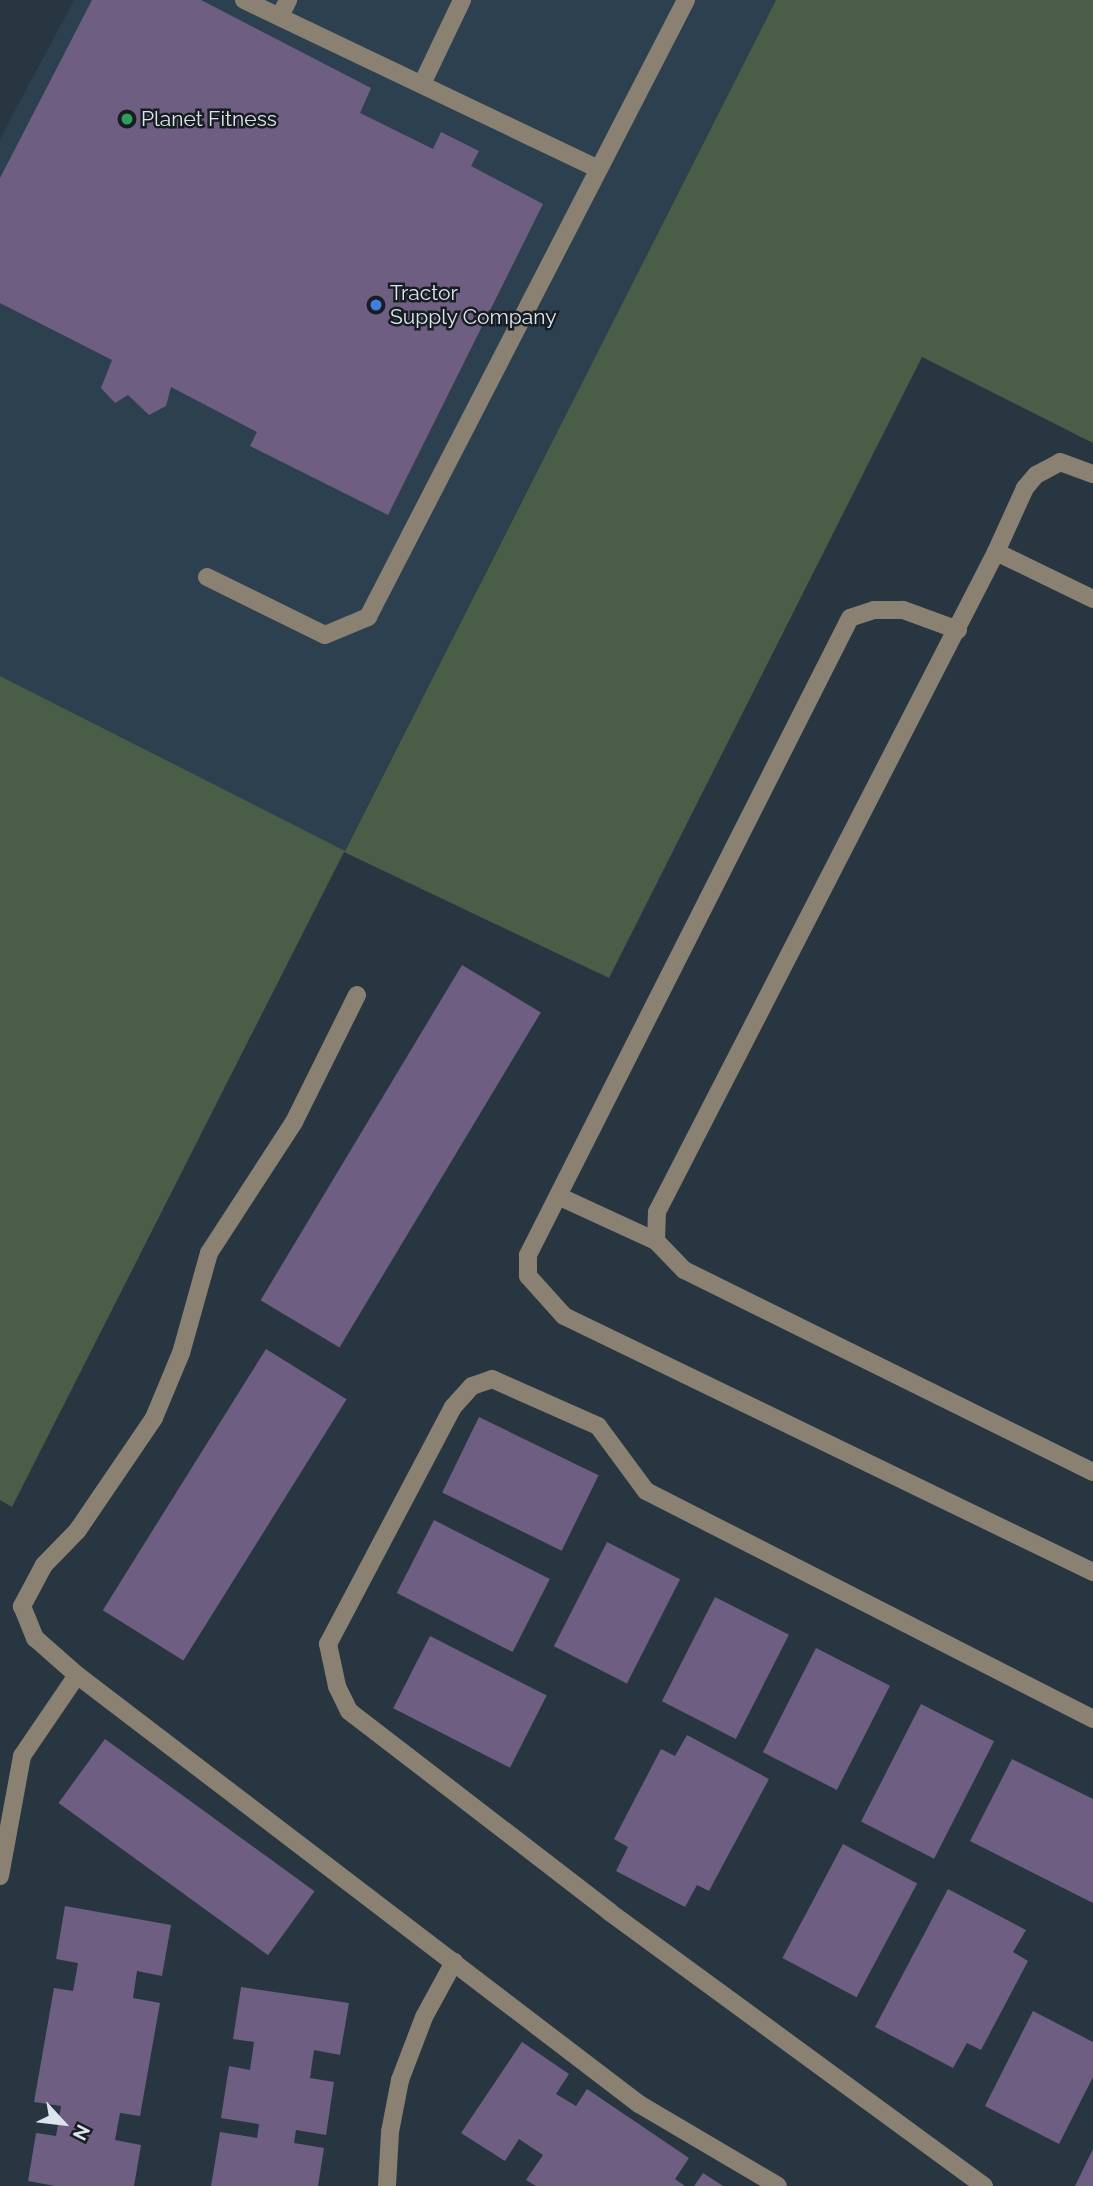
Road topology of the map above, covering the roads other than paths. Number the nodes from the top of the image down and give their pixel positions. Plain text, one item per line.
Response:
1 (244, 0) edge
2 (462, 0) edge
3 (686, 0) edge
4 (284, 8) edge
5 (422, 84) junction
6 (599, 169) junction
7 (1093, 474) edge
8 (996, 552) junction
9 (207, 577) dead end
10 (1093, 599) edge
11 (958, 630) junction
12 (357, 995) dead end
13 (558, 1196) junction
14 (656, 1241) junction
15 (1093, 1472) edge
16 (1093, 1572) edge
17 (77, 1675) junction
18 (1093, 1719) edge
19 (0, 1876) edge
20 (454, 1962) junction
21 (387, 2186) edge
22 (778, 2186) edge
23 (985, 2186) edge

1 - 4 street
2 - 5 street
3 - 6 street
4 - 5 street
5 - 6 street
6 - 9 street
7 - 8 street
8 - 10 street
8 - 11 street
11 - 13 street
11 - 14 street
12 - 17 street
13 - 14 street
13 - 16 street
14 - 15 street
17 - 19 street
17 - 20 street
18 - 23 street
20 - 21 street
20 - 22 street

